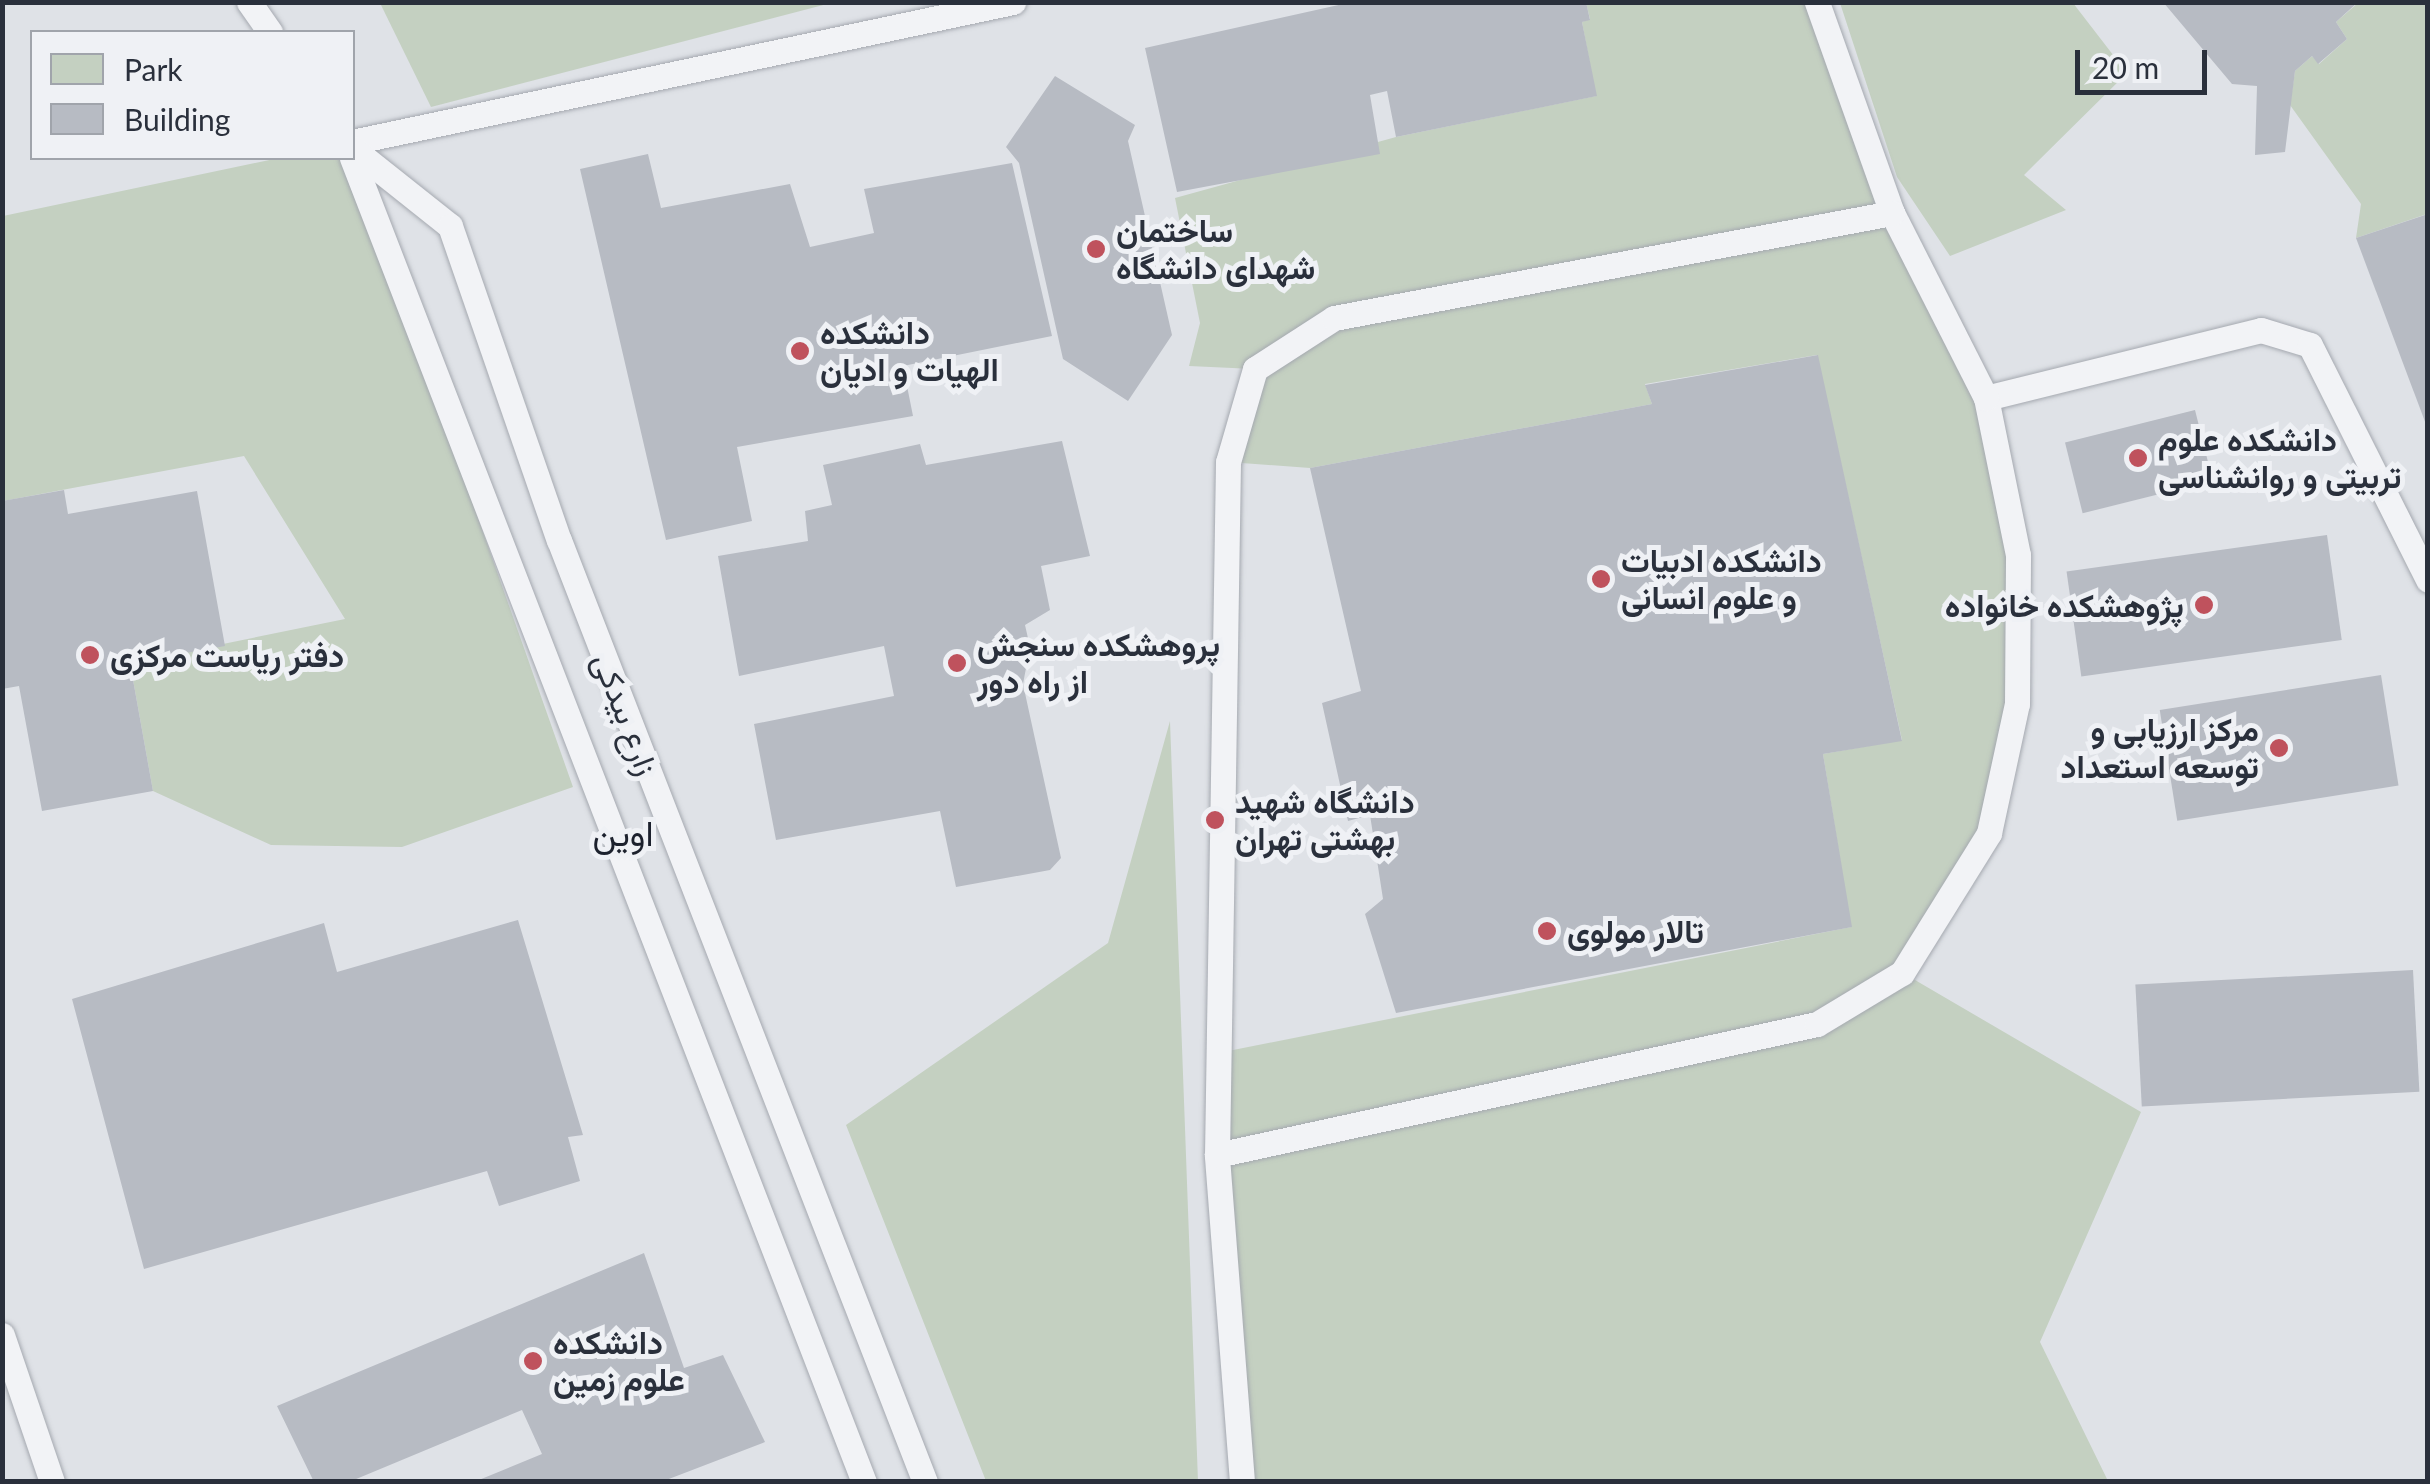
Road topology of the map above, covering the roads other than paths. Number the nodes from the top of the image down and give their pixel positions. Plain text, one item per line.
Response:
1 (249, 2) edge
2 (1013, 2) edge
3 (1817, 2) edge
4 (269, 30) edge
5 (355, 144) edge
6 (355, 147) edge
7 (353, 160) edge
8 (1892, 213) junction
9 (1986, 398) junction
10 (2428, 580) edge
11 (1216, 1154) junction
12 (2, 1335) edge
13 (52, 1482) edge
14 (864, 1482) edge
15 (924, 1482) edge
16 (1242, 1482) edge

1 - 4 lane
2 - 5 lane
3 - 8 lane
6 - 15 lane, زارع بیدکی
7 - 14 lane, زارع بیدکی
8 - 9 lane
8 - 11 lane
9 - 10 lane
9 - 11 lane
11 - 16 lane
12 - 13 lane

